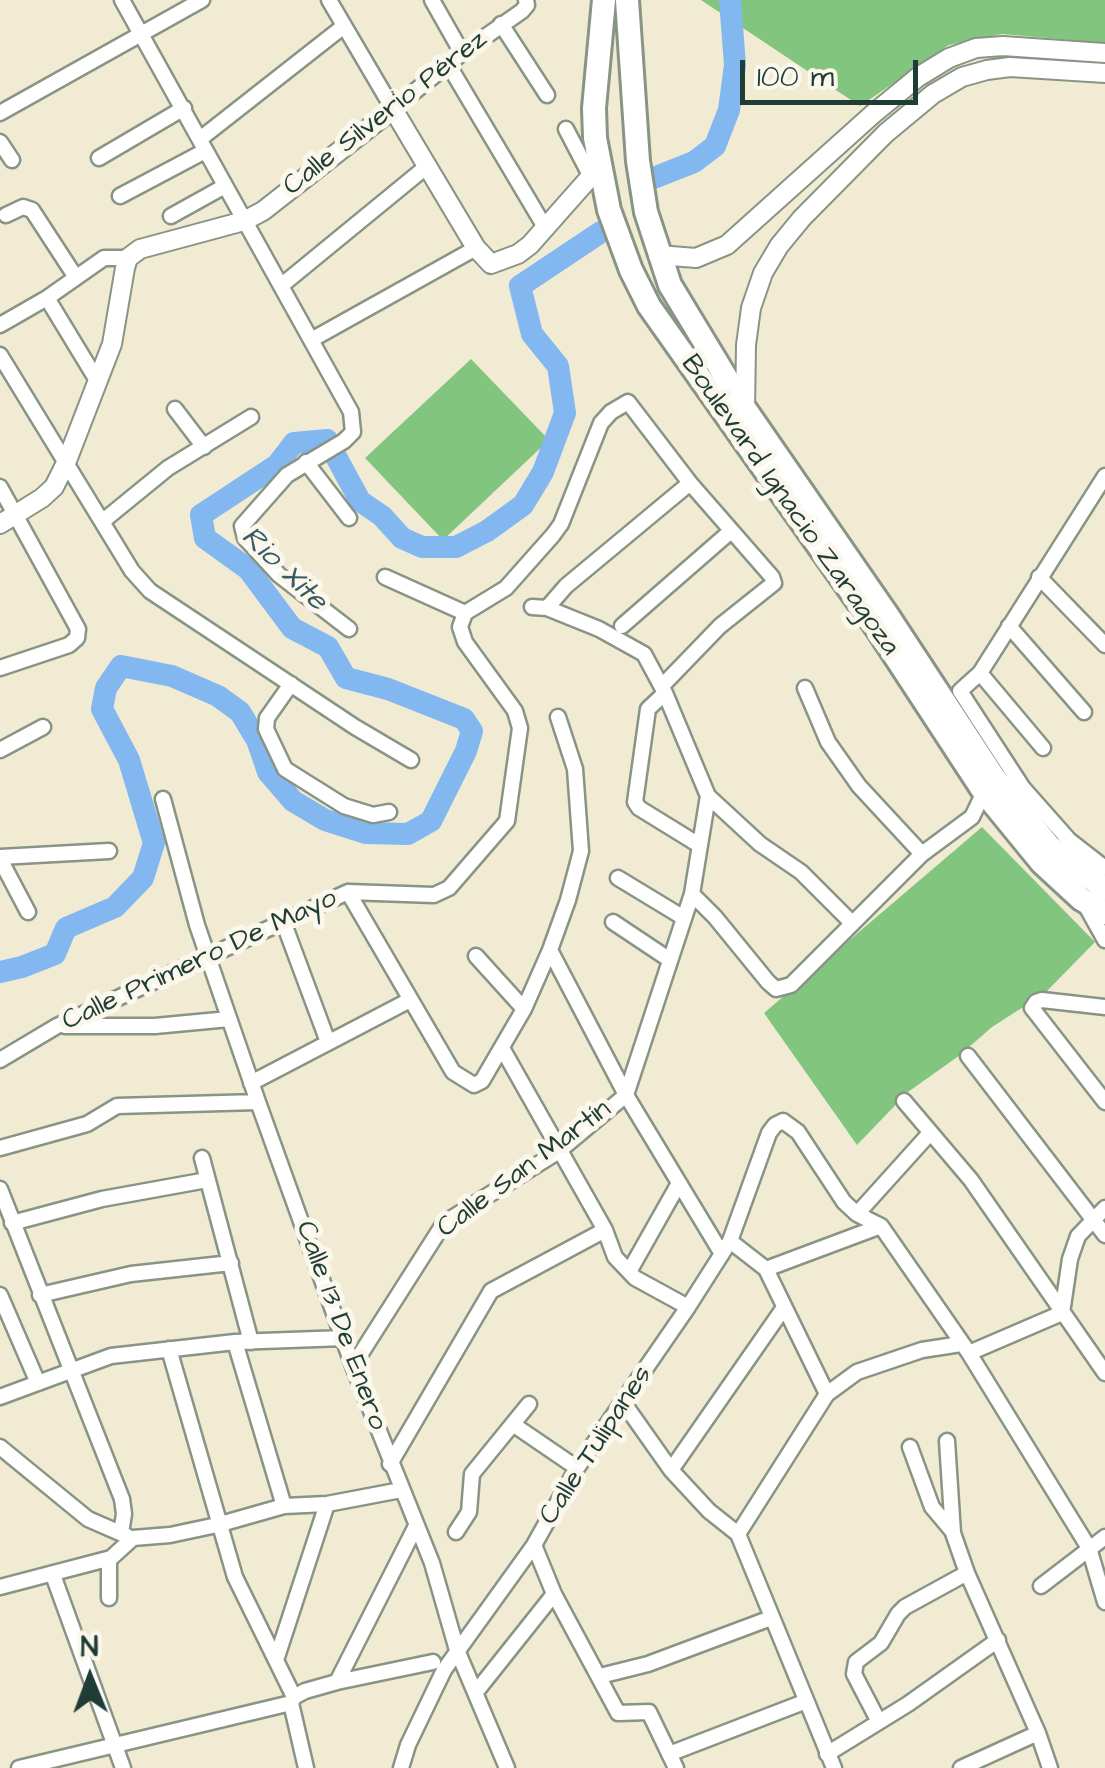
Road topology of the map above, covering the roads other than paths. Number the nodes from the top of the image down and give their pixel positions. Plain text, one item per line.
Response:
1 (122, 0) edge
2 (202, 0) edge
3 (329, 0) edge
4 (432, 0) edge
5 (604, 0) edge
6 (627, 0) edge
7 (527, 2) edge
8 (502, 24) junction
9 (344, 26) junction
10 (142, 36) junction
11 (462, 53) junction
12 (1105, 53) edge
13 (448, 64) junction
14 (1105, 73) edge
15 (547, 95) dead end
16 (184, 108) junction
17 (393, 110) junction
18 (0, 113) edge
19 (566, 129) dead end
20 (0, 142) edge
21 (202, 145) junction
22 (99, 158) dead end
23 (12, 160) dead end
24 (426, 166) junction
25 (595, 172) junction
26 (225, 186) junction
27 (120, 196) dead end
28 (6, 215) dead end
29 (171, 216) dead end
30 (244, 221) junction
31 (546, 229) junction
32 (476, 248) junction
33 (658, 255) junction
34 (128, 258) junction
35 (75, 276) junction
36 (282, 285) junction
37 (47, 298) junction
38 (0, 325) edge
39 (311, 340) junction
40 (0, 355) edge
41 (98, 382) junction
42 (175, 409) dead end
43 (746, 409) junction
44 (251, 417) dead end
45 (204, 447) junction
46 (313, 459) junction
47 (66, 464) junction
48 (1105, 476) edge
49 (690, 483) junction
50 (0, 487) edge
51 (348, 518) dead end
52 (8, 519) edge
53 (104, 521) junction
54 (731, 531) junction
55 (1039, 577) junction
56 (385, 578) dead end
57 (465, 613) junction
58 (1009, 626) junction
59 (349, 630) dead end
60 (1105, 645) edge
61 (644, 654) junction
62 (0, 668) edge
63 (980, 673) junction
64 (291, 684) junction
65 (805, 688) dead end
66 (664, 690) junction
67 (1084, 712) dead end
68 (558, 717) dead end
69 (43, 727) dead end
70 (1044, 748) dead end
71 (0, 750) edge
72 (411, 760) dead end
73 (984, 792) junction
74 (708, 796) junction
75 (162, 799) dead end
76 (389, 812) dead end
77 (699, 846) junction
78 (109, 851) dead end
79 (922, 854) junction
80 (0, 858) edge
81 (1105, 868) edge
82 (618, 878) dead end
83 (1105, 889) edge
84 (348, 892) junction
85 (692, 894) junction
86 (1082, 899) junction
87 (28, 912) dead end
88 (1105, 913) edge
89 (684, 918) junction
90 (283, 921) junction
91 (613, 922) dead end
92 (852, 922) junction
93 (1105, 940) edge
94 (550, 950) junction
95 (476, 956) dead end
96 (208, 957) junction
97 (670, 960) junction
98 (410, 1000) junction
99 (1105, 1007) edge
100 (524, 1009) junction
101 (229, 1019) junction
102 (57, 1026) junction
103 (328, 1042) junction
104 (502, 1048) junction
105 (968, 1056) dead end
106 (0, 1060) edge
107 (251, 1083) junction
108 (626, 1094) junction
109 (258, 1102) junction
110 (904, 1102) dead end
111 (1105, 1102) edge
112 (930, 1133) junction
113 (0, 1148) edge
114 (559, 1152) junction
115 (202, 1158) dead end
116 (207, 1180) junction
117 (678, 1185) junction
118 (0, 1188) edge
119 (1099, 1212) edge
120 (857, 1214) junction
121 (8, 1220) edge
122 (882, 1226) junction
123 (604, 1230) junction
124 (1105, 1235) edge
125 (726, 1247) junction
126 (231, 1264) junction
127 (630, 1270) junction
128 (766, 1270) junction
129 (0, 1295) edge
130 (40, 1296) junction
131 (688, 1307) junction
132 (783, 1309) junction
133 (1062, 1313) junction
134 (344, 1338) junction
135 (235, 1342) junction
136 (252, 1342) junction
137 (169, 1349) junction
138 (965, 1349) junction
139 (353, 1366) junction
140 (70, 1371) junction
141 (1105, 1373) edge
142 (38, 1383) junction
143 (827, 1394) junction
144 (0, 1397) edge
145 (623, 1402) junction
146 (529, 1404) dead end
147 (514, 1425) junction
148 (948, 1441) dead end
149 (910, 1446) dead end
150 (0, 1447) edge
151 (390, 1464) junction
152 (577, 1468) junction
153 (671, 1470) junction
154 (401, 1490) junction
155 (327, 1504) junction
156 (284, 1506) junction
157 (218, 1525) junction
158 (416, 1526) junction
159 (456, 1532) dead end
160 (953, 1533) junction
161 (738, 1534) junction
162 (127, 1535) junction
163 (1105, 1537) edge
164 (534, 1545) junction
165 (1089, 1548) junction
166 (109, 1558) junction
167 (967, 1574) junction
168 (53, 1575) junction
169 (1042, 1586) dead end
170 (0, 1587) edge
171 (554, 1594) junction
172 (109, 1598) dead end
173 (1105, 1602) edge
174 (771, 1618) junction
175 (998, 1640) junction
176 (457, 1650) junction
177 (277, 1657) junction
178 (433, 1662) dead end
179 (600, 1676) junction
180 (337, 1682) junction
181 (476, 1692) junction
182 (292, 1700) junction
183 (804, 1702) junction
184 (879, 1722) junction
185 (1038, 1733) junction
186 (114, 1746) junction
187 (673, 1761) edge
188 (830, 1761) edge
189 (19, 1768) edge
190 (123, 1768) edge
191 (306, 1768) edge
192 (401, 1768) edge
193 (507, 1768) edge
194 (961, 1768) edge
195 (1050, 1768) edge

1 - 10 street
2 - 10 street
3 - 9 street
4 - 11 street
5 - 25 main road, Boulevard Ignacio Zaragoza
6 - 33 main road, Boulevard Ignacio Zaragoza
7 - 8 street, Calle Silverio Pérez
8 - 11 street, Calle Silverio Pérez
8 - 15 street
9 - 17 street
9 - 21 street
10 - 16 street
10 - 18 street
11 - 13 street, Calle Silverio Pérez
12 - 33 street
13 - 17 street, Calle Silverio Pérez
13 - 31 street
14 - 43 street
16 - 21 street
16 - 22 street
17 - 24 street
17 - 30 street, Calle Silverio Pérez
19 - 25 street
20 - 23 street
21 - 26 street
21 - 27 street
24 - 32 street
24 - 36 street
25 - 31 street
25 - 73 main road, Boulevard Ignacio Zaragoza
26 - 29 street
26 - 30 street
28 - 35 street
30 - 34 street, Calle Silverio Pérez
30 - 36 street
31 - 32 street
32 - 39 street
33 - 43 main road, Boulevard Ignacio Zaragoza
34 - 35 street
34 - 41 street
35 - 37 street
36 - 39 street
37 - 38 street
37 - 41 street
39 - 46 street
40 - 47 street
41 - 47 street
42 - 45 street
43 - 83 main road, Boulevard Ignacio Zaragoza
44 - 45 street
45 - 53 street
46 - 51 street
46 - 59 street
47 - 52 street
47 - 53 street
48 - 55 street
49 - 54 street
49 - 57 street
49 - 61 street
50 - 52 street
52 - 62 street
53 - 64 street
54 - 61 street
54 - 66 street
55 - 58 street
55 - 60 street
56 - 57 street
57 - 84 street, Calle Primero De Mayo
58 - 63 street
58 - 67 street
61 - 66 street
63 - 70 street
63 - 81 street
64 - 72 street
64 - 76 street
65 - 79 street
66 - 74 street
66 - 77 street
68 - 94 street
69 - 71 street
73 - 79 street
73 - 86 main road, Boulevard Ignacio Zaragoza
74 - 77 street, Calle San Martín
74 - 92 street
75 - 96 street, Calle 13 De Enero
77 - 85 street, Calle San Martín
78 - 80 street
79 - 92 street
80 - 87 street
82 - 89 street
84 - 90 street, Calle Primero De Mayo
84 - 98 street
85 - 89 street, Calle San Martín
85 - 92 street
86 - 88 main road, Boulevard Ignacio Zaragoza
86 - 93 street
89 - 97 street, Calle San Martín
90 - 96 street, Calle Primero De Mayo
90 - 103 street
91 - 97 street
94 - 100 street
94 - 108 street
95 - 100 street
96 - 101 street, Calle 13 De Enero
96 - 102 street, Calle Primero De Mayo
97 - 108 street, Calle San Martín
98 - 103 street
98 - 104 street
99 - 111 street
100 - 104 street
101 - 102 street
101 - 107 street, Calle 13 De Enero
102 - 106 street, Calle Primero De Mayo
103 - 107 street
104 - 114 street
105 - 119 street
107 - 109 street, Calle 13 De Enero
108 - 114 street, Calle San Martín
108 - 117 street
109 - 113 street
109 - 134 street, Calle 13 De Enero
110 - 112 street
112 - 120 street
112 - 133 street
114 - 123 street
114 - 139 street, Calle San Martín
115 - 116 street
116 - 121 street
116 - 126 street
117 - 125 street
117 - 127 street
118 - 121 street
119 - 124 street
119 - 133 street
120 - 122 street
120 - 125 street, Calle Tulipanes
121 - 130 street
122 - 128 street
122 - 138 street
123 - 127 street
123 - 151 street
125 - 128 street
125 - 131 street, Calle Tulipanes
126 - 130 street
126 - 136 street
127 - 131 street
128 - 132 street
129 - 142 street
130 - 140 street
131 - 145 street, Calle Tulipanes
132 - 143 street
132 - 153 street
133 - 138 street
133 - 141 street
134 - 136 street
134 - 139 street, Calle 13 De Enero
135 - 136 street
135 - 137 street
135 - 156 street
137 - 140 street
137 - 157 street
138 - 143 street
138 - 165 street
139 - 151 street, Calle 13 De Enero
140 - 142 street
140 - 162 street
142 - 144 street
143 - 161 street
145 - 152 street, Calle Tulipanes
145 - 153 street
146 - 147 street
147 - 152 street
147 - 159 street
148 - 160 street
149 - 160 street
150 - 162 street
151 - 154 street, Calle 13 De Enero
152 - 164 street, Calle Tulipanes
153 - 161 street
154 - 155 street
154 - 158 street, Calle 13 De Enero
155 - 156 street
155 - 177 street
156 - 157 street
157 - 162 street
157 - 177 street
158 - 176 street, Calle 13 De Enero
158 - 180 street
160 - 167 street
161 - 174 street
162 - 166 street
163 - 165 street
164 - 171 street
164 - 176 street, Calle Tulipanes
165 - 169 street
165 - 173 street
166 - 168 street
166 - 172 street
167 - 175 street
167 - 184 street
168 - 170 street
168 - 186 street
171 - 179 street
171 - 181 street
174 - 179 street
174 - 183 street
175 - 184 street
175 - 185 street
176 - 181 street, Calle 13 De Enero
176 - 192 street, Calle Tulipanes
177 - 182 street
178 - 180 street
179 - 187 street
180 - 182 street
181 - 193 street, Calle 13 De Enero
182 - 186 street
182 - 191 street
183 - 187 street
183 - 188 street
184 - 188 street
185 - 194 street
185 - 195 street
186 - 189 street
186 - 190 street

